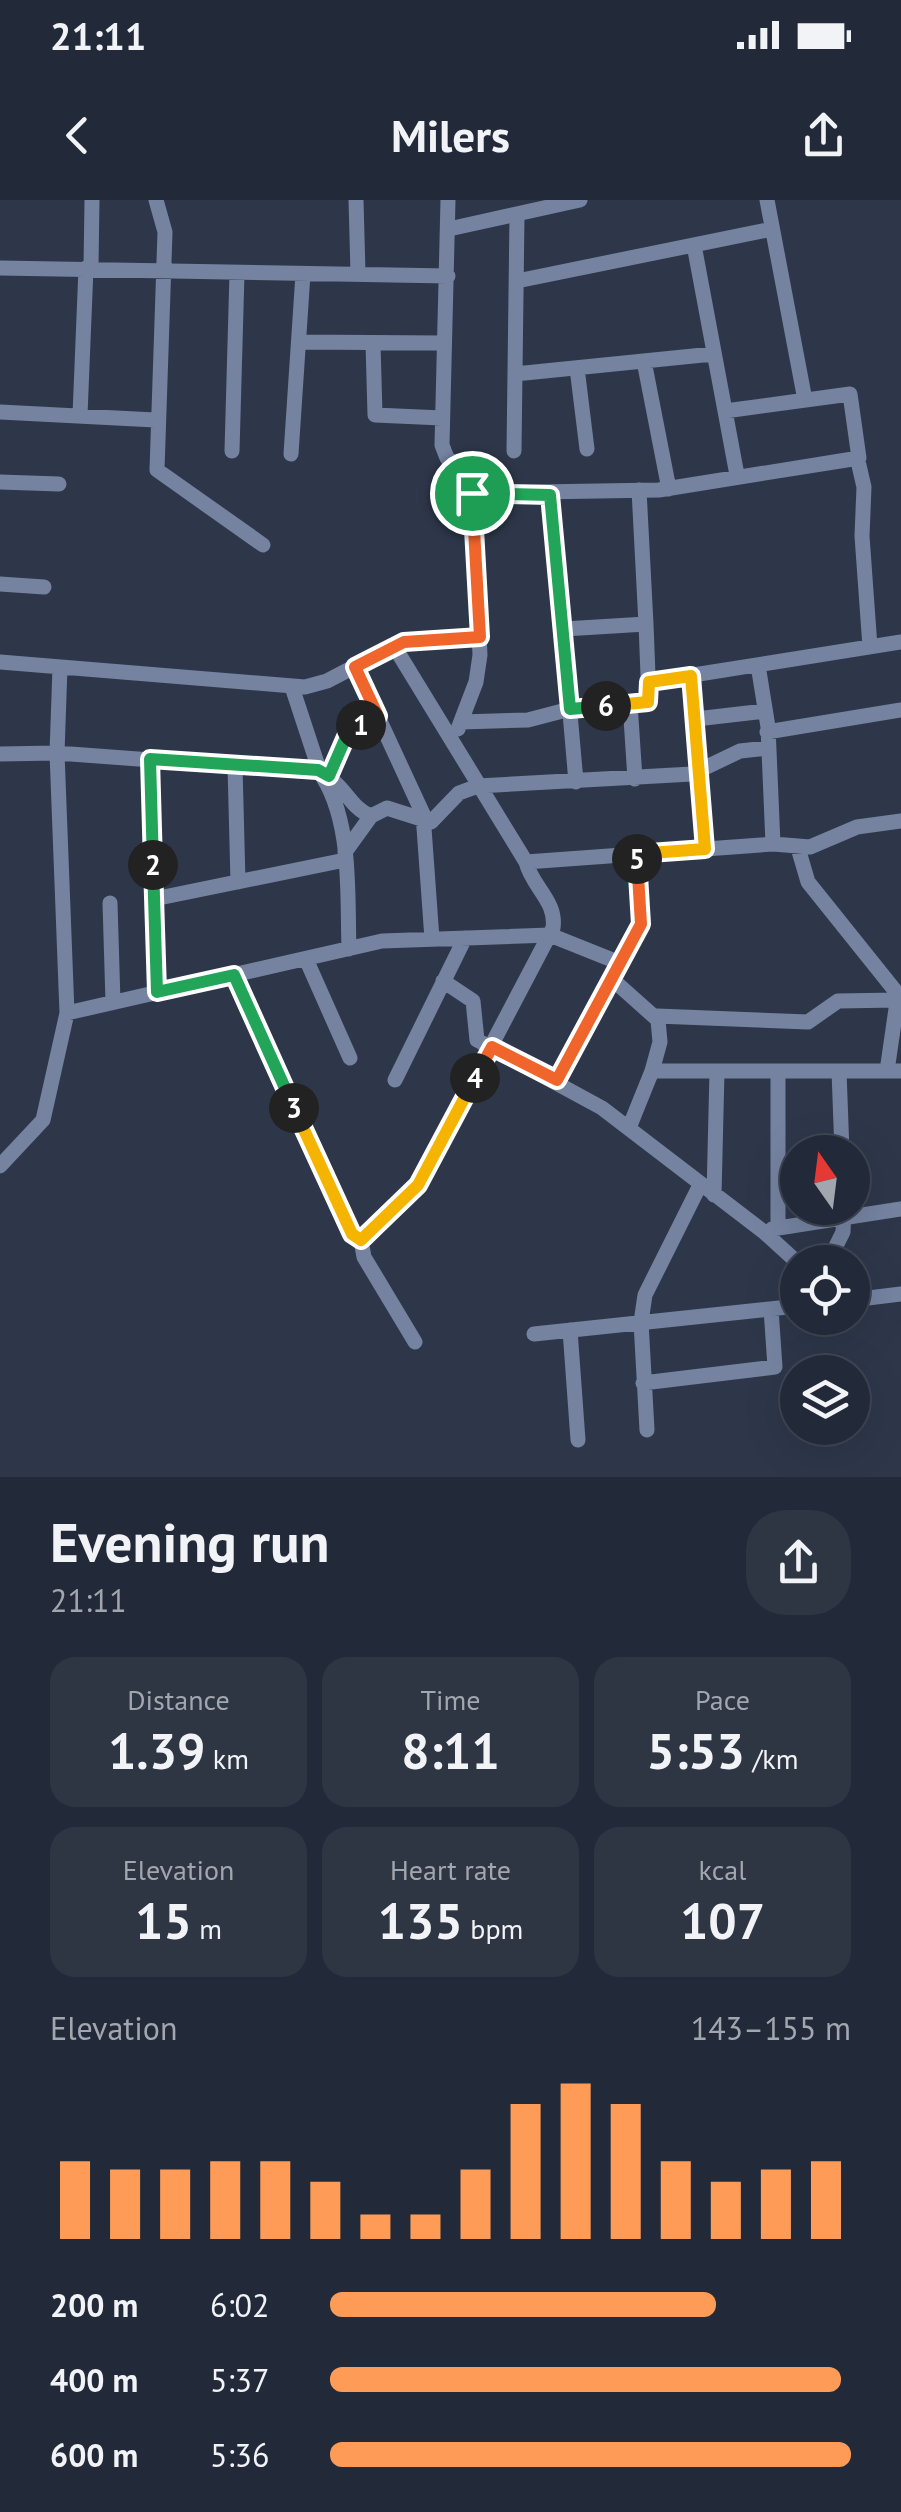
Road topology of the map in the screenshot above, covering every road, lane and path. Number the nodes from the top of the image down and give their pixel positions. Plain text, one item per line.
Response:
1 (92, 200) edge
2 (156, 200) edge
3 (356, 200) edge
4 (448, 200) edge
5 (580, 200) edge
6 (767, 200) edge
7 (517, 215) junction
8 (449, 229) junction
9 (772, 229) junction
10 (694, 245) junction
11 (0, 268) edge
12 (89, 268) junction
13 (163, 269) junction
14 (237, 272) junction
15 (358, 273) junction
16 (303, 274) junction
17 (448, 276) junction
18 (517, 281) junction
19 (298, 342) junction
20 (374, 342) junction
21 (442, 343) junction
22 (712, 354) junction
23 (644, 361) junction
24 (578, 368) junction
25 (515, 374) junction
26 (805, 400) junction
27 (726, 411) junction
28 (0, 412) edge
29 (80, 415) junction
30 (442, 418) junction
31 (155, 420) junction
32 (587, 449) dead end
33 (232, 451) dead end
34 (514, 451) dead end
35 (291, 454) dead end
36 (858, 461) junction
37 (738, 476) junction
38 (0, 482) edge
39 (59, 484) dead end
40 (669, 489) junction
41 (639, 490) junction
42 (472, 493) junction
43 (550, 495) junction
44 (263, 545) dead end
45 (0, 584) edge
46 (44, 587) dead end
47 (646, 624) junction
48 (564, 629) junction
49 (480, 637) junction
50 (901, 642) edge
51 (394, 646) junction
52 (870, 647) junction
53 (0, 662) edge
54 (758, 665) junction
55 (60, 667) junction
56 (355, 667) junction
57 (691, 676) junction
58 (649, 682) junction
59 (292, 687) junction
60 (630, 704) junction
61 (570, 709) junction
62 (901, 710) edge
63 (765, 711) junction
64 (378, 716) junction
65 (696, 719) junction
66 (461, 722) junction
67 (767, 740) junction
68 (452, 745) junction
69 (57, 753) junction
70 (0, 754) edge
71 (150, 759) junction
72 (236, 766) junction
73 (700, 772) junction
74 (323, 774) junction
75 (635, 779) junction
76 (576, 782) junction
77 (478, 786) junction
78 (372, 816) junction
79 (425, 821) junction
80 (901, 821) edge
81 (773, 844) junction
82 (798, 848) junction
83 (705, 849) junction
84 (636, 854) junction
85 (345, 856) junction
86 (526, 862) junction
87 (238, 882) junction
88 (154, 898) junction
89 (110, 904) dead end
90 (550, 935) junction
91 (464, 938) junction
92 (432, 939) junction
93 (350, 948) junction
94 (306, 958) junction
95 (620, 963) junction
96 (234, 975) junction
97 (612, 979) junction
98 (444, 981) junction
99 (157, 992) junction
100 (898, 998) edge
101 (113, 1002) junction
102 (67, 1013) junction
103 (657, 1016) junction
104 (492, 1047) junction
105 (350, 1058) dead end
106 (652, 1071) junction
107 (717, 1071) junction
108 (778, 1071) junction
109 (839, 1071) junction
110 (894, 1071) edge
111 (395, 1080) dead end
112 (557, 1080) junction
113 (629, 1128) junction
114 (841, 1135) edge
115 (0, 1166) edge
116 (707, 1190) junction
117 (901, 1209) edge
118 (870, 1211) edge
119 (791, 1225) edge
120 (771, 1230) junction
121 (361, 1240) junction
122 (783, 1245) edge
123 (901, 1294) edge
124 (870, 1298) edge
125 (780, 1308) edge
126 (771, 1309) junction
127 (640, 1322) junction
128 (570, 1330) junction
129 (534, 1334) dead end
130 (415, 1342) dead end
131 (643, 1383) junction
132 (647, 1430) dead end
133 (578, 1440) dead end

1 - 12 street
2 - 13 street
3 - 15 street
4 - 8 street
5 - 7 street
6 - 9 street
7 - 8 street
7 - 18 street
8 - 17 street
9 - 10 street
9 - 26 street
10 - 18 street
10 - 22 street
11 - 12 street
12 - 13 street
12 - 29 street
13 - 14 street
13 - 31 street
14 - 16 street
14 - 33 street
15 - 16 street
15 - 17 street
16 - 19 street
17 - 21 street
18 - 25 street
19 - 20 street
19 - 35 street
20 - 21 street
20 - 30 street
21 - 30 street
22 - 23 street
22 - 27 street
23 - 24 street
23 - 40 street
24 - 25 street
24 - 32 street
25 - 34 street
26 - 27 street
26 - 36 street
27 - 37 street
28 - 29 street
29 - 31 street
30 - 42 street
31 - 44 street
36 - 37 street
36 - 52 street
37 - 40 street
38 - 39 street
40 - 41 street
41 - 43 street
41 - 47 street
42 - 43 street
42 - 49 street
43 - 48 street
45 - 46 street
47 - 48 street
47 - 58 street
48 - 61 street
49 - 51 street
49 - 66 street
50 - 52 street
51 - 56 street
51 - 68 street
52 - 54 street
53 - 55 street
54 - 57 street
54 - 63 street
55 - 59 street
55 - 69 street
56 - 59 street
56 - 64 street
57 - 58 street
57 - 65 street
58 - 60 street
59 - 74 street
60 - 61 street
60 - 75 street
61 - 66 street
61 - 76 street
62 - 67 street
63 - 65 street
63 - 67 street
64 - 74 street
64 - 79 street
65 - 73 street
66 - 68 street
67 - 73 street
67 - 81 street
68 - 77 street
69 - 70 street
69 - 71 street
69 - 102 street
71 - 72 street
71 - 88 street
72 - 74 street
72 - 87 street
73 - 75 street
73 - 83 street
74 - 78 street
74 - 85 street
75 - 76 street
76 - 77 street
77 - 79 street
77 - 86 street
78 - 79 street
78 - 85 street
79 - 92 street
80 - 82 street
81 - 82 street
81 - 83 street
82 - 100 street
83 - 84 street
84 - 86 street
84 - 95 street
85 - 87 street
85 - 93 street
86 - 90 street
87 - 88 street
88 - 99 street
89 - 101 street
90 - 91 street
90 - 95 street
90 - 104 street
91 - 92 street
91 - 98 street
92 - 93 street
93 - 94 street
94 - 96 street
94 - 105 street
95 - 97 street
96 - 99 street
96 - 121 street
97 - 103 street
97 - 112 street
98 - 104 street
98 - 111 street
99 - 101 street
100 - 103 street
100 - 110 street
101 - 102 street
102 - 115 street
103 - 106 street
104 - 112 street
104 - 121 street
106 - 107 street
106 - 113 street
107 - 108 street
107 - 116 street
108 - 109 street
108 - 120 street
109 - 110 street
109 - 114 street
112 - 113 street
113 - 116 street
116 - 120 street
116 - 127 street
117 - 118 street
119 - 120 street
120 - 122 street
121 - 130 street
123 - 124 street
125 - 126 street
126 - 127 street
126 - 131 street
127 - 128 street
127 - 131 street
128 - 129 street
128 - 133 street
131 - 132 street

